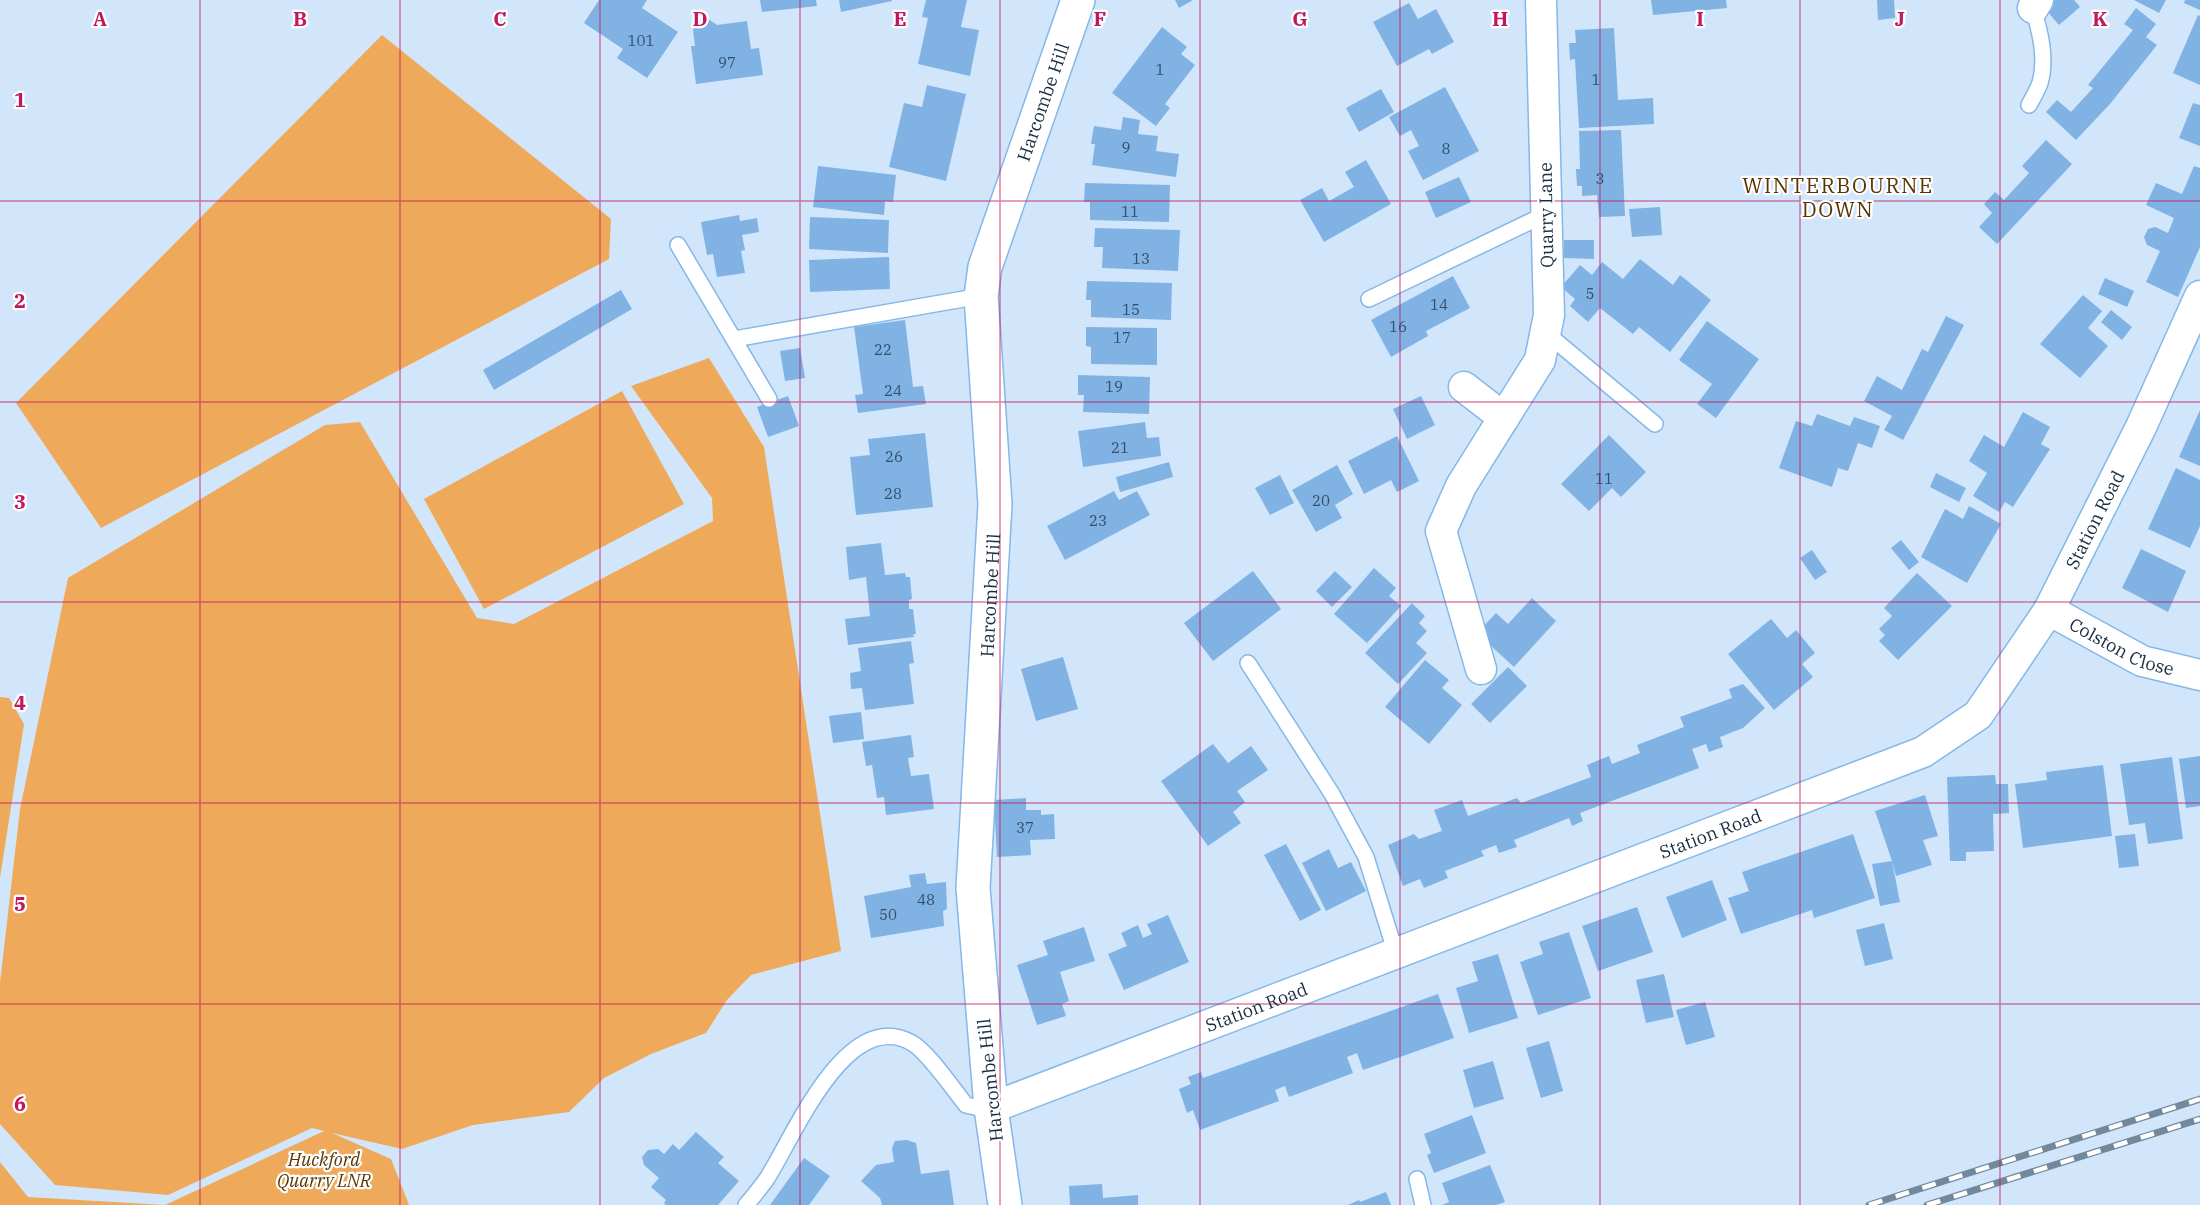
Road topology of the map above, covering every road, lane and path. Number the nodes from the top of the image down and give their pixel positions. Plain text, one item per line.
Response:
1 (1078, 0) edge
2 (1541, 0) edge
3 (2036, 4) edge
4 (2029, 105) dead end
5 (1546, 214) junction
6 (678, 245) dead end
7 (2200, 296) edge
8 (981, 297) junction
9 (1370, 299) dead end
10 (1545, 332) junction
11 (734, 339) junction
12 (1464, 387) dead end
13 (769, 399) dead end
14 (1504, 418) junction
15 (1655, 424) dead end
16 (2049, 610) junction
17 (1248, 663) dead end
18 (1481, 669) dead end
19 (2200, 675) edge
20 (1396, 954) junction
21 (992, 1108) junction
22 (1417, 1179) dead end
23 (746, 1205) edge
24 (1005, 1205) edge
25 (1424, 1205) edge

1 - 8 street, Harcombe Hill
2 - 5 street, Quarry Lane
3 - 4 lane
5 - 9 lane
5 - 10 street, Quarry Lane
6 - 11 lane
7 - 16 street, Station Road
8 - 11 lane
8 - 21 street, Harcombe Hill
10 - 14 street, Quarry Lane
10 - 15 lane
11 - 13 lane
12 - 14 street
14 - 18 street, Quarry Lane
16 - 19 street, Colston Close
16 - 20 street, Station Road
17 - 20 lane
20 - 21 street, Station Road
21 - 23 lane
21 - 24 street, Harcombe Hill
22 - 25 lane

